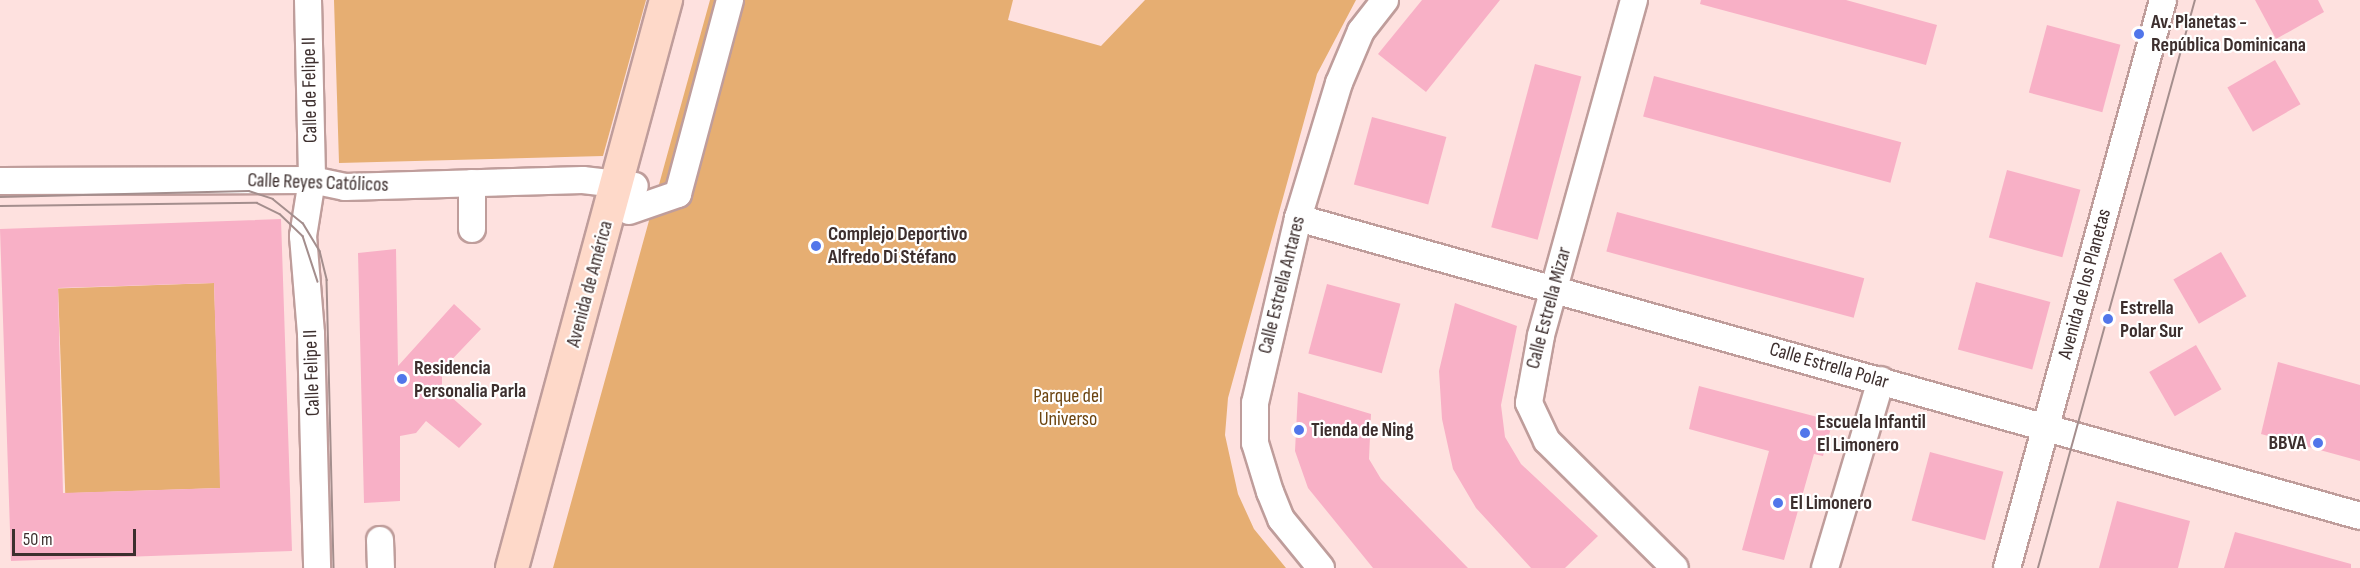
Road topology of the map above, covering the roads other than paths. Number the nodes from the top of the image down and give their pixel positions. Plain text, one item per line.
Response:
1 (308, 0) edge
2 (666, 0) edge
3 (687, 0) edge
4 (730, 0) edge
5 (1384, 0) edge
6 (1634, 0) edge
7 (2163, 0) edge
8 (312, 180) junction
9 (0, 182) edge
10 (472, 183) junction
11 (627, 194) junction
12 (1298, 218) junction
13 (472, 229) dead end
14 (1554, 289) junction
15 (1881, 380) junction
16 (2044, 429) junction
17 (2360, 516) edge
18 (380, 540) dead end
19 (317, 568) edge
20 (381, 568) edge
21 (512, 568) edge
22 (533, 568) edge
23 (1320, 568) edge
24 (1675, 568) edge
25 (1825, 568) edge
26 (2007, 568) edge

1 - 8 street, Calle de Felipe II
2 - 11 main road, Avenida de América
3 - 11 main road, Avenida de América
4 - 11 street, Avenida de América
5 - 12 street, Calle Estrella Antares
6 - 14 street, Calle Estrella Mizar
7 - 16 street, Avenida de los Planetas
8 - 9 street, Calle Reyes Católicos
8 - 10 street, Calle Reyes Católicos
8 - 19 street, Calle Felipe II
10 - 11 street, Calle Reyes Católicos
10 - 13 street
11 - 21 main road, Avenida de América
11 - 22 main road, Avenida de América
12 - 14 street, Calle Estrella Polar
12 - 23 street, Calle Estrella Antares
14 - 15 street, Calle Estrella Polar
14 - 24 street, Calle Estrella Mizar
15 - 16 street, Calle Estrella Polar
15 - 25 street
16 - 17 street, Calle Estrella Polar
16 - 26 street, Avenida de los Planetas
18 - 20 street

